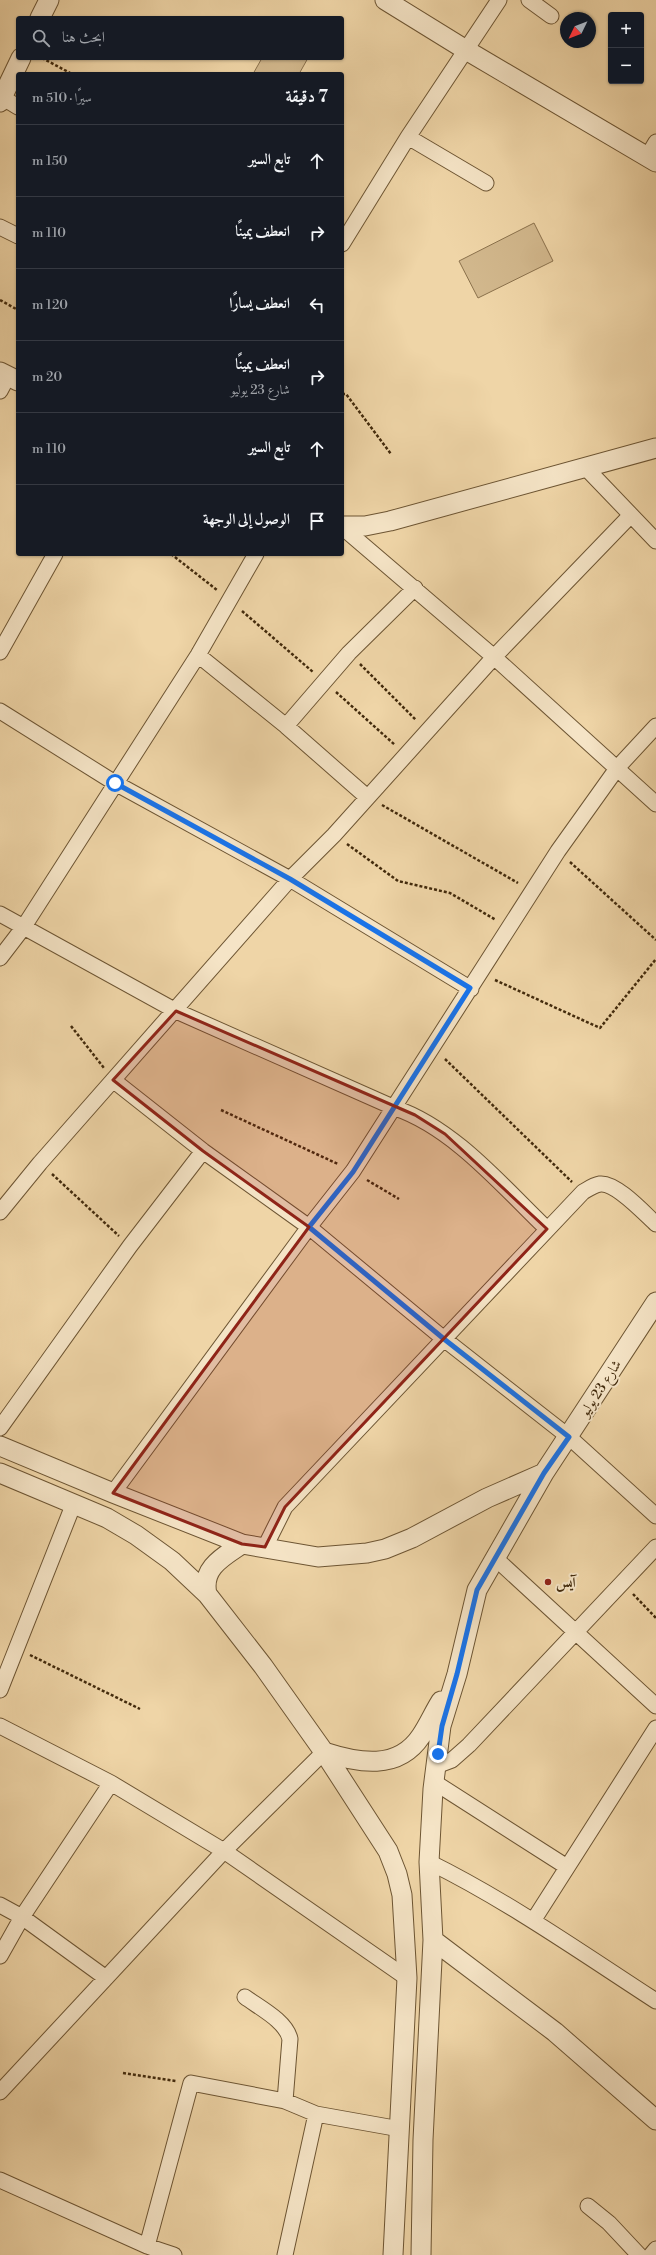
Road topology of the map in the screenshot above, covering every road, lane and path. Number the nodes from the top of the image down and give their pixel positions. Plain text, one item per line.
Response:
1 (49, 0) edge
2 (385, 0) edge
3 (499, 0) edge
4 (529, 0) edge
5 (41, 16) edge
6 (551, 16) dead end
7 (466, 50) junction
8 (20, 60) edge
9 (46, 60) edge
10 (68, 72) edge
11 (1, 98) edge
12 (16, 106) edge
13 (408, 137) junction
14 (653, 154) edge
15 (486, 183) dead end
16 (0, 226) edge
17 (16, 235) edge
18 (344, 241) edge
19 (0, 300) edge
20 (16, 309) edge
21 (344, 394) edge
22 (656, 448) edge
23 (391, 454) dead end
24 (585, 467) junction
25 (630, 516) junction
26 (344, 527) edge
27 (344, 529) edge
28 (656, 541) edge
29 (54, 556) edge
30 (174, 556) edge
31 (255, 556) edge
32 (415, 588) junction
33 (230, 601) junction
34 (0, 652) edge
35 (349, 653) junction
36 (198, 655) junction
37 (494, 657) junction
38 (324, 681) junction
39 (0, 711) edge
40 (286, 726) junction
41 (656, 726) edge
42 (427, 732) junction
43 (405, 755) junction
44 (618, 767) junction
45 (115, 783) junction
46 (367, 797) junction
47 (656, 804) edge
48 (334, 835) junction
49 (558, 851) junction
50 (290, 879) junction
51 (533, 891) junction
52 (0, 914) edge
53 (23, 928) junction
54 (509, 928) junction
55 (656, 940) edge
56 (0, 958) edge
57 (656, 959) edge
58 (480, 973) junction
59 (470, 988) junction
60 (176, 1011) junction
61 (71, 1026) dead end
62 (434, 1048) junction
63 (113, 1080) junction
64 (395, 1108) junction
65 (221, 1110) dead end
66 (203, 1152) junction
67 (40, 1163) junction
68 (353, 1172) junction
69 (582, 1192) junction
70 (399, 1199) dead end
71 (0, 1212) edge
72 (656, 1224) edge
73 (309, 1227) junction
74 (547, 1229) junction
75 (130, 1246) junction
76 (656, 1302) edge
77 (444, 1339) junction
78 (0, 1428) edge
79 (569, 1437) junction
80 (0, 1446) edge
81 (0, 1473) edge
82 (544, 1473) junction
83 (112, 1493) junction
84 (74, 1503) junction
85 (656, 1516) edge
86 (242, 1544) junction
87 (265, 1547) junction
88 (656, 1547) edge
89 (494, 1557) junction
90 (623, 1583) junction
91 (207, 1594) junction
92 (656, 1618) edge
93 (576, 1631) junction
94 (16, 1648) junction
95 (457, 1674) junction
96 (0, 1690) edge
97 (656, 1706) edge
98 (140, 1709) dead end
99 (0, 1726) edge
100 (656, 1728) edge
101 (324, 1752) junction
102 (435, 1774) junction
103 (111, 1783) junction
104 (224, 1851) junction
105 (429, 1862) junction
106 (567, 1867) junction
107 (0, 1905) edge
108 (22, 1917) junction
109 (533, 1921) junction
110 (433, 1940) junction
111 (0, 1956) edge
112 (106, 1978) junction
113 (407, 1978) junction
114 (245, 1997) dead end
115 (656, 2001) edge
116 (123, 2073) dead end
117 (191, 2083) junction
118 (0, 2092) edge
119 (285, 2101) junction
120 (316, 2114) junction
121 (656, 2120) edge
122 (400, 2129) junction
123 (0, 2180) edge
124 (588, 2206) dead end
125 (148, 2246) junction
126 (656, 2249) edge
127 (171, 2254) edge
128 (285, 2255) edge
129 (393, 2255) edge
130 (420, 2255) edge
131 (639, 2255) edge
132 (651, 2255) edge

1 - 5 street
2 - 7 street
3 - 7 street
4 - 6 street
7 - 13 street
7 - 14 street
8 - 11 street
9 - 10 path
11 - 12 street
13 - 15 street
13 - 18 street
16 - 17 street
19 - 20 path
21 - 23 path
22 - 24 street
24 - 25 street
24 - 26 street
25 - 28 street
25 - 37 street
27 - 32 street
29 - 34 street
30 - 33 path
31 - 33 street
32 - 35 street
32 - 37 street
33 - 36 street
33 - 38 path
35 - 38 street
35 - 42 path
36 - 40 street
36 - 45 street
37 - 42 street
37 - 44 street
38 - 40 street
38 - 43 path
39 - 45 street
40 - 46 street
41 - 44 street
42 - 43 street
43 - 46 street
44 - 47 street
44 - 49 street
45 - 50 street
45 - 53 street
46 - 48 street
46 - 51 path
48 - 50 street
48 - 54 path
49 - 51 street
49 - 55 path
50 - 59 street
50 - 60 street
51 - 54 street
52 - 53 street
53 - 56 street
53 - 60 street
54 - 58 street
57 - 58 path
58 - 59 street
59 - 62 street
60 - 63 street
60 - 64 street
61 - 63 path
62 - 64 street
62 - 69 path
63 - 66 street
63 - 67 street
64 - 68 street
64 - 74 street
65 - 68 path
66 - 73 street
66 - 75 street
67 - 71 street
67 - 75 path
68 - 70 path
68 - 73 street
69 - 72 street
69 - 74 street
73 - 77 street
73 - 83 street
74 - 77 street
75 - 78 street
76 - 79 street, شارع 23 يوليو
77 - 79 street
77 - 87 street
79 - 82 street, شارع 23 يوليو
79 - 85 street
80 - 83 street
81 - 84 street
82 - 87 street
82 - 89 street, شارع 23 يوليو
83 - 86 street
84 - 91 street
84 - 94 street
86 - 87 street
86 - 91 street
88 - 90 street
89 - 93 street
89 - 95 street, شارع 23 يوليو
90 - 92 path
90 - 93 street
91 - 101 street
93 - 97 street
93 - 102 street
94 - 96 street
94 - 98 path
95 - 101 street
95 - 102 street
99 - 103 street
100 - 106 street
101 - 104 street
101 - 113 street
102 - 105 street
102 - 106 street
103 - 104 street
103 - 108 street
104 - 112 street
104 - 113 street
105 - 109 street
105 - 110 street
106 - 109 street
107 - 108 street
108 - 111 street
108 - 112 street
109 - 115 street
110 - 121 street
110 - 130 street
112 - 118 street
113 - 122 street
114 - 119 street
116 - 117 path
117 - 119 street
117 - 125 street
119 - 120 street
120 - 122 street
120 - 128 street
122 - 129 street
123 - 125 street
124 - 131 street
125 - 127 street
126 - 132 street

